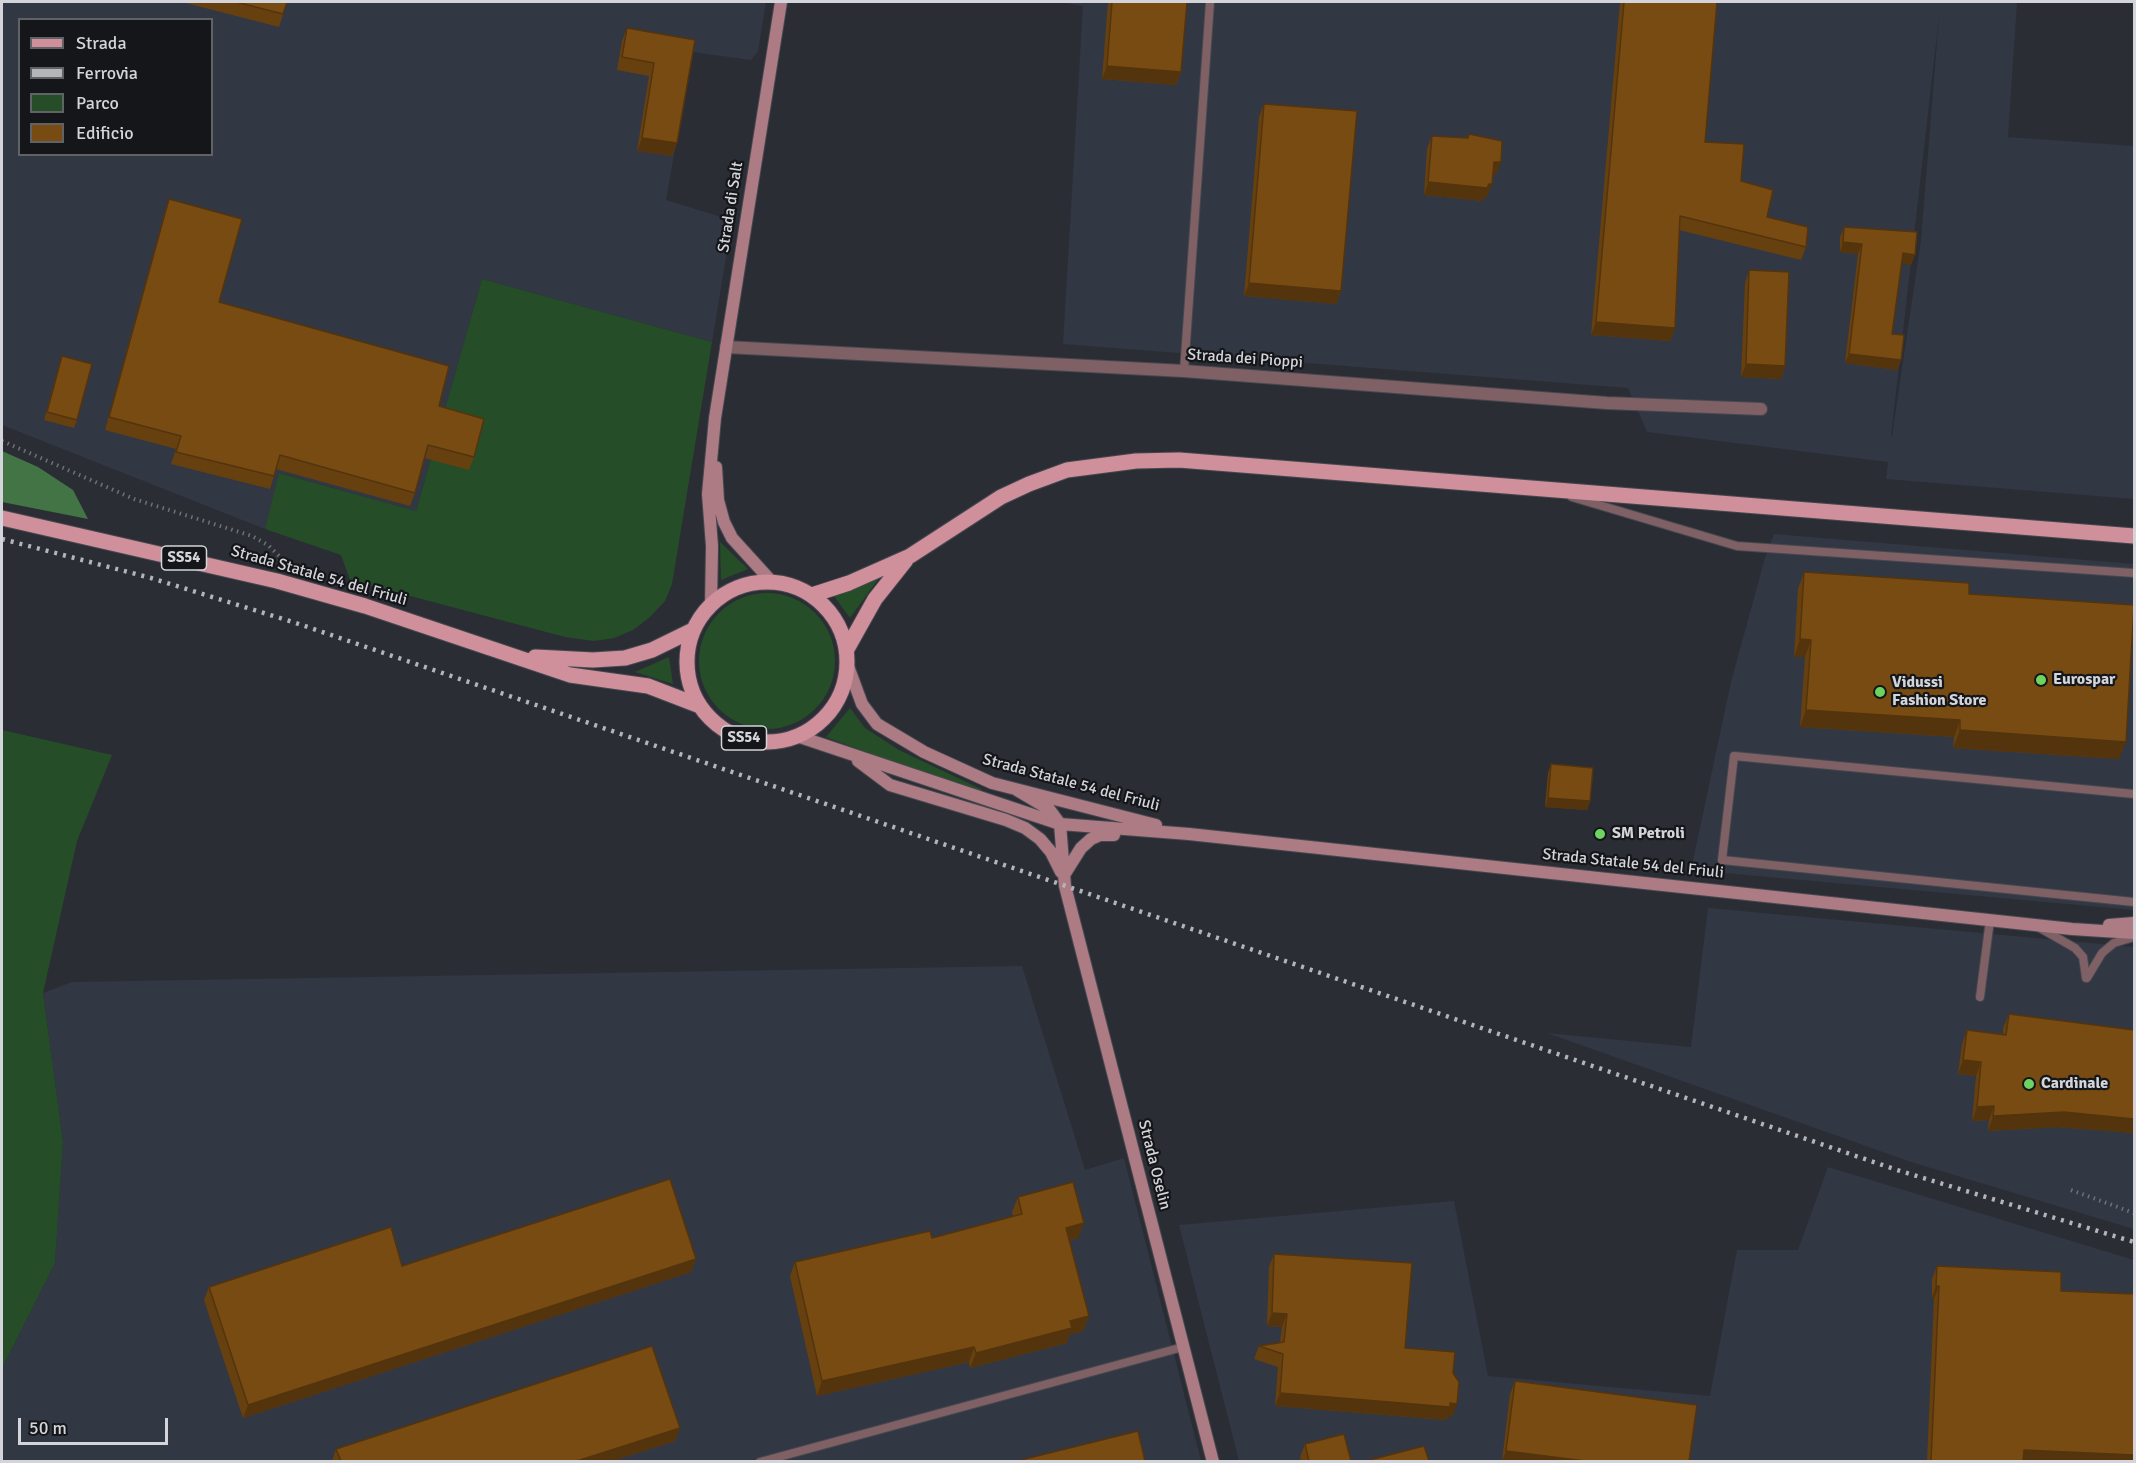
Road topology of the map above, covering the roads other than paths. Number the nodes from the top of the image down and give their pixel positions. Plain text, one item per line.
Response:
1 (781, 2) edge
2 (1210, 2) edge
3 (726, 347) junction
4 (1184, 371) junction
5 (1761, 409) dead end
6 (715, 418) junction
7 (1554, 492) junction
8 (2, 518) edge
9 (2134, 536) edge
10 (910, 556) junction
11 (2134, 573) edge
12 (772, 582) junction
13 (812, 595) junction
14 (711, 605) junction
15 (693, 630) junction
16 (847, 649) junction
17 (518, 656) junction
18 (848, 666) junction
19 (700, 706) junction
20 (797, 736) junction
21 (847, 753) junction
22 (1017, 790) junction
23 (2134, 794) edge
24 (1060, 824) junction
25 (1189, 834) junction
26 (1063, 876) junction
27 (2134, 902) edge
28 (1990, 920) junction
29 (2134, 923) edge
30 (2032, 924) junction
31 (2072, 929) junction
32 (2134, 933) edge
33 (2134, 938) edge
34 (1980, 997) dead end
35 (1183, 1347) junction
36 (760, 1461) edge
37 (1213, 1461) edge

1 - 3 street, Strada di Salt
2 - 4 lane
3 - 4 street, Strada dei Pioppi
3 - 6 street, Strada di Salt
4 - 5 street, Strada dei Pioppi
6 - 12 street
6 - 14 street
7 - 9 main road
7 - 10 main road
7 - 11 lane
8 - 17 main road, Strada Statale 54 del Friuli / SS54
10 - 13 main road
10 - 16 main road
12 - 13 main road, Strada Statale 54 del Friuli / SS54
12 - 14 main road, Strada Statale 54 del Friuli / SS54
13 - 16 main road, Strada Statale 54 del Friuli / SS54
14 - 15 main road, Strada Statale 54 del Friuli / SS54
15 - 17 main road, Strada Statale 54 del Friuli / SS54
15 - 19 main road, Strada Statale 54 del Friuli / SS54
16 - 18 main road, Strada Statale 54 del Friuli / SS54
17 - 19 main road, Strada Statale 54 del Friuli / SS54
18 - 20 main road, Strada Statale 54 del Friuli / SS54
18 - 22 street, Strada Statale 54 del Friuli / SS54
19 - 20 main road, Strada Statale 54 del Friuli / SS54
20 - 21 street, Strada Statale 54 del Friuli / SS54
21 - 24 street, Strada Statale 54 del Friuli / SS54
21 - 26 street, Strada Statale 54 del Friuli / SS54
22 - 24 street
22 - 25 street, Strada Statale 54 del Friuli / SS54
23 - 27 lane
24 - 25 street, Strada Statale 54 del Friuli / SS54
24 - 26 street
25 - 26 street, Strada Statale 54 del Friuli
25 - 28 street, Strada Statale 54 del Friuli / SS54
26 - 35 street, Strada Oselin
28 - 30 street, Strada Statale 54 del Friuli / SS54
28 - 34 lane
29 - 31 street, Strada Statale 54 del Friuli / SS54
30 - 31 street, Strada Statale 54 del Friuli / SS54
30 - 33 lane
31 - 32 street, Strada Statale 54 del Friuli / SS54
35 - 36 lane
35 - 37 street, Strada Oselin

